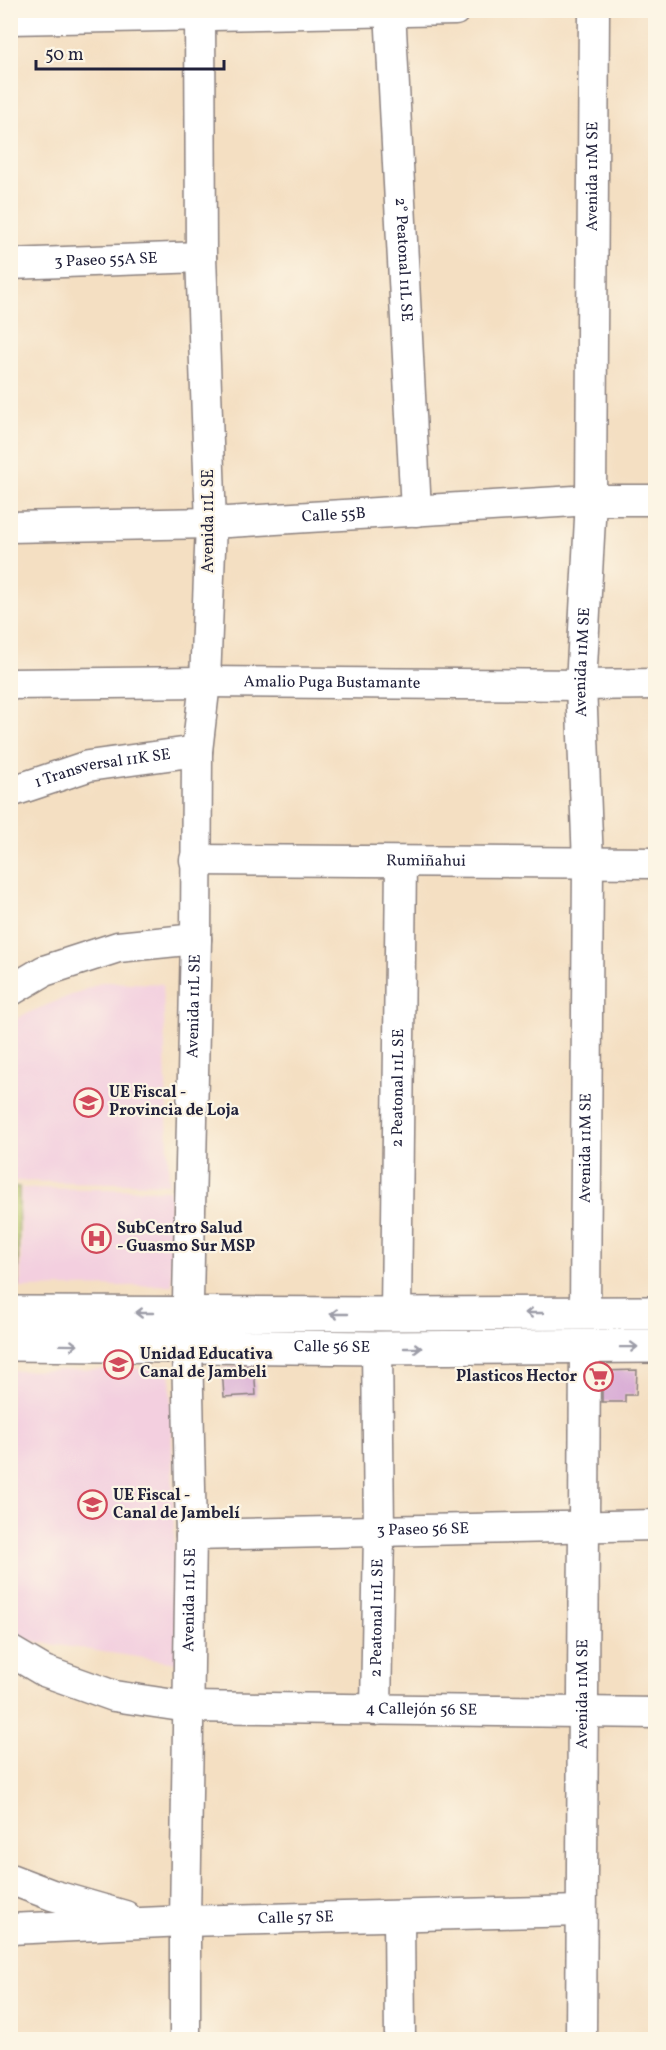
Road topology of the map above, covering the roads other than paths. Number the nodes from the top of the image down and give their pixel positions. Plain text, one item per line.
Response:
1 (454, 10) edge
2 (594, 10) edge
3 (390, 12) edge
4 (200, 13) edge
5 (10, 19) edge
6 (201, 257) junction
7 (10, 264) edge
8 (591, 500) junction
9 (656, 500) edge
10 (416, 511) junction
11 (211, 523) junction
12 (10, 527) edge
13 (206, 682) junction
14 (10, 684) edge
15 (656, 684) edge
16 (581, 685) junction
17 (197, 751) junction
18 (10, 792) edge
19 (195, 860) junction
20 (401, 862) junction
21 (588, 863) junction
22 (656, 863) edge
23 (196, 939) junction
24 (10, 991) edge
25 (10, 1313) edge
26 (585, 1313) junction
27 (656, 1313) edge
28 (396, 1314) junction
29 (187, 1329) junction
30 (10, 1344) edge
31 (656, 1346) edge
32 (377, 1348) junction
33 (585, 1348) junction
34 (656, 1526) edge
35 (584, 1527) junction
36 (380, 1531) junction
37 (191, 1535) junction
38 (10, 1651) edge
39 (188, 1707) junction
40 (376, 1710) junction
41 (583, 1712) junction
42 (656, 1713) edge
43 (10, 1880) edge
44 (582, 1911) junction
45 (399, 1917) junction
46 (184, 1921) junction
47 (149, 1923) junction
48 (10, 1929) edge
49 (185, 2040) edge
50 (400, 2040) edge
51 (580, 2040) edge

1 - 3 street
2 - 8 street, Avenida 11M SE
3 - 4 street
3 - 10 street, 2° Peatonal 11L SE
4 - 5 street
4 - 6 street, Avenida 11L SE
6 - 7 street, 3 Paseo 55A SE
6 - 11 street, Avenida 11L SE
8 - 9 street, Calle 55B
8 - 10 street, Calle 55B
8 - 16 street, Avenida 11M SE
10 - 11 street, Calle 55B
11 - 12 street, Calle 55B
11 - 13 street, Avenida 11L SE
13 - 14 street, Amalio Puga Bustamante
13 - 16 street, Amalio Puga Bustamante
13 - 17 street, Avenida 11L SE
15 - 16 street, Amalio Puga Bustamante
16 - 21 street, Avenida 11M SE
17 - 18 street, 1 Transversal 11K SE
17 - 19 street, Avenida 11L SE
19 - 20 street, Rumiñahui
19 - 23 street, Avenida 11L SE
20 - 21 street, Rumiñahui
20 - 28 street, 2 Peatonal 11L SE
21 - 22 street, Rumiñahui
21 - 26 street, Avenida 11M SE
23 - 24 street
23 - 29 street, Avenida 11L SE
29 -> 25 main road, Calle 56 SE
26 - 27 main road, Calle 56 SE
26 -> 28 main road, Calle 56 SE
28 -> 29 main road, Calle 56 SE
30 -> 29 main road, Calle 56 SE
29 - 32 main road, Calle 56 SE
29 - 37 street, Avenida 11L SE
33 -> 31 main road, Calle 56 SE
32 -> 33 main road, Calle 56 SE
32 - 36 street, 2 Peatonal 11L SE
33 - 35 street, Avenida 11M SE
34 - 35 street, 3 Paseo 56 SE
35 - 36 street, 3 Paseo 56 SE
35 - 41 street, Avenida 11M SE
36 - 37 street, 3 Paseo 56 SE
36 - 40 street, 2 Peatonal 11L SE
37 - 39 street, Avenida 11L SE
38 - 39 street, 4 Callejón 56 SE
39 - 40 street, 4 Callejón 56 SE
39 - 46 street, Avenida 11L SE
40 - 41 street, 4 Callejón 56 SE
41 - 42 street, 4 Callejón 56 SE
41 - 44 street, Avenida 11M SE
43 - 47 street
44 - 45 street, Calle 57 SE
44 - 51 street, Avenida 11M SE
45 - 46 street, Calle 57 SE
45 - 50 street
46 - 47 street, Calle 57 SE
46 - 49 street, Avenida 11L SE
47 - 48 street, Calle 57 SE

